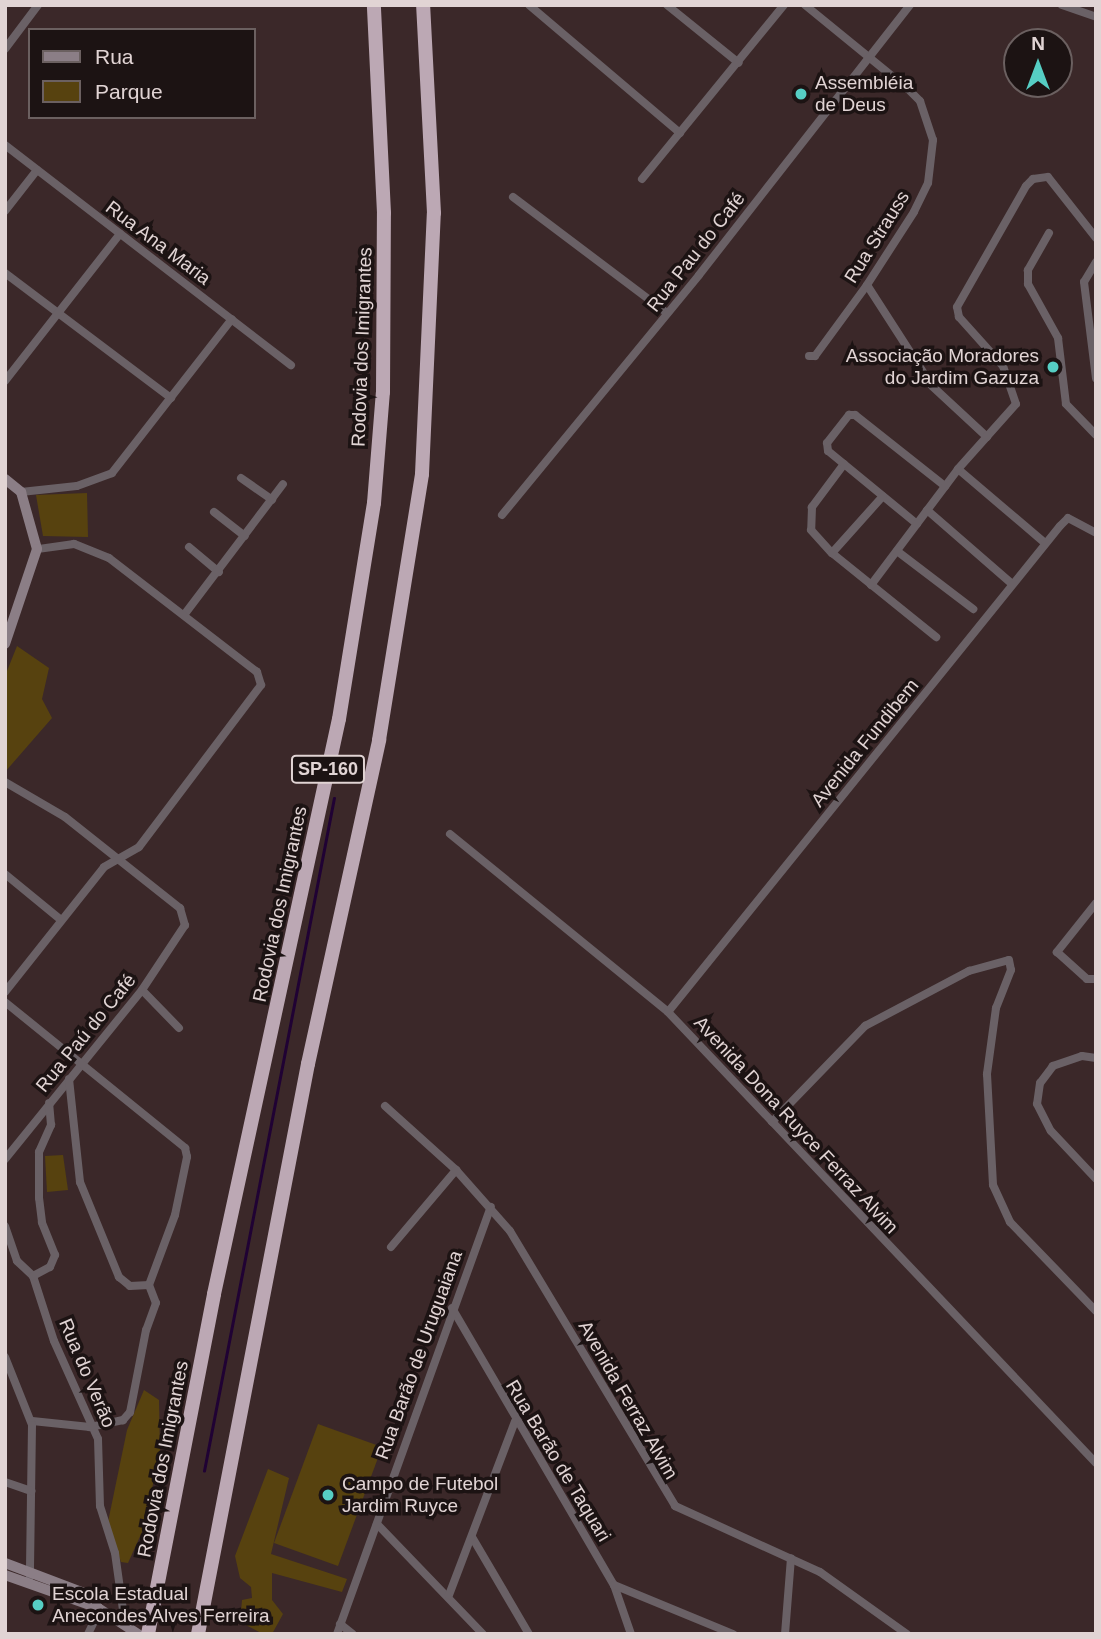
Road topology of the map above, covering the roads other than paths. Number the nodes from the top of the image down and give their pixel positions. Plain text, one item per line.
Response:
1 (38, 5) edge
2 (374, 5) edge
3 (423, 5) edge
4 (529, 5) edge
5 (667, 5) edge
6 (784, 5) edge
7 (805, 5) edge
8 (911, 5) edge
9 (1062, 5) edge
10 (1096, 17) edge
11 (5, 49) edge
12 (870, 58) junction
13 (739, 62) junction
14 (680, 133) junction
15 (5, 145) edge
16 (37, 170) junction
17 (642, 178) dead end
18 (513, 197) dead end
19 (5, 211) edge
20 (1049, 233) dead end
21 (120, 234) junction
22 (1096, 238) edge
23 (1096, 262) edge
24 (5, 273) edge
25 (867, 285) junction
26 (58, 313) junction
27 (667, 313) junction
28 (232, 319) junction
29 (810, 356) dead end
30 (291, 365) dead end
31 (1096, 378) edge
32 (5, 382) edge
33 (171, 398) junction
34 (1096, 435) edge
35 (987, 437) junction
36 (844, 464) junction
37 (958, 469) junction
38 (241, 478) dead end
39 (5, 479) edge
40 (283, 484) dead end
41 (945, 486) junction
42 (21, 492) junction
43 (883, 496) junction
44 (272, 500) junction
45 (927, 510) junction
46 (214, 512) dead end
47 (502, 515) dead end
48 (917, 524) junction
49 (1096, 533) edge
50 (245, 536) junction
51 (1045, 543) junction
52 (189, 547) dead end
53 (37, 549) junction
54 (897, 551) junction
55 (832, 553) junction
56 (219, 572) junction
57 (1012, 584) junction
58 (871, 585) junction
59 (973, 609) dead end
60 (184, 615) junction
61 (936, 637) dead end
62 (5, 644) edge
63 (5, 782) edge
64 (450, 834) dead end
65 (117, 858) junction
66 (5, 874) edge
67 (1096, 903) edge
68 (61, 920) junction
69 (1096, 979) edge
70 (142, 990) junction
71 (5, 992) edge
72 (5, 1002) edge
73 (668, 1012) junction
74 (179, 1028) dead end
75 (1096, 1059) edge
76 (79, 1064) junction
77 (69, 1079) junction
78 (49, 1103) junction
79 (385, 1106) dead end
80 (772, 1122) junction
81 (5, 1159) edge
82 (456, 1170) junction
83 (1096, 1179) edge
84 (491, 1207) junction
85 (5, 1226) edge
86 (391, 1247) dead end
87 (33, 1276) junction
88 (149, 1285) junction
89 (452, 1308) junction
90 (1096, 1311) edge
91 (5, 1357) edge
92 (32, 1421) junction
93 (515, 1421) junction
94 (90, 1427) junction
95 (1096, 1463) edge
96 (5, 1482) edge
97 (31, 1491) junction
98 (377, 1524) junction
99 (472, 1537) junction
100 (791, 1558) junction
101 (5, 1563) edge
102 (5, 1575) edge
103 (30, 1578) junction
104 (614, 1586) junction
105 (449, 1595) junction
106 (99, 1608) junction
107 (125, 1624) junction
108 (340, 1624) junction
109 (88, 1634) edge
110 (138, 1634) edge
111 (148, 1634) edge
112 (198, 1634) edge
113 (337, 1634) edge
114 (353, 1634) edge
115 (482, 1634) edge
116 (529, 1634) edge
117 (631, 1634) edge
118 (733, 1634) edge
119 (785, 1634) edge
120 (907, 1634) edge

1 - 11 street
2 - 111 highway, Rodovia dos Imigrantes / SP-160
3 - 112 highway, SP-160
4 - 14 street
5 - 13 street
6 - 13 street
7 - 12 street, Rua Strauss
8 - 12 street, Rua Pau do Café
9 - 10 street
12 - 25 street, Rua Strauss
12 - 27 street, Rua Pau do Café
13 - 14 street
14 - 17 street
15 - 16 street, Rua Ana Maria
16 - 19 street
16 - 21 street, Rua Ana Maria
18 - 27 street
20 - 34 street
21 - 26 street
21 - 28 street, Rua Ana Maria
22 - 35 street
23 - 31 street
24 - 26 street
25 - 29 street, Rua Strauss
25 - 35 street
26 - 32 street
26 - 33 street
27 - 47 street, Rua Pau do Café
28 - 30 street, Rua Ana Maria
28 - 33 street
33 - 42 street
35 - 37 street
36 - 41 street
36 - 43 street
36 - 55 street
37 - 41 street
37 - 51 street
38 - 44 street
39 - 42 main road
40 - 44 street
41 - 45 street
42 - 53 main road
43 - 48 street
43 - 55 street
44 - 50 street
45 - 48 street
45 - 57 street
46 - 50 street
48 - 54 street
49 - 51 street, Avenida Fundibem
50 - 56 street
51 - 57 street, Avenida Fundibem
52 - 56 street
53 - 60 street
53 - 62 main road
54 - 58 street
54 - 59 street
55 - 58 street
56 - 60 street
57 - 73 street, Avenida Fundibem
58 - 61 street
60 - 65 street
63 - 65 street
64 - 73 street, Avenida Dona Ruyce Ferraz Alvim
65 - 68 street
65 - 70 street, Rua Paú do Café
66 - 68 street
67 - 69 street
68 - 71 street
70 - 74 street
70 - 76 street, Rua Paú do Café
72 - 76 street
73 - 80 street, Avenida Dona Ruyce Ferraz Alvim
75 - 83 street
76 - 77 street, Rua Paú do Café
76 - 88 street
77 - 78 street, Rua Paú do Café
77 - 88 street
78 - 81 street, Rua Paú do Café
78 - 87 street
79 - 82 street, Avenida Ferraz Alvim
80 - 90 street
80 - 95 street, Avenida Dona Ruyce Ferraz Alvim
82 - 84 street, Avenida Ferraz Alvim
82 - 86 street
84 - 89 street, Rua Barão de Uruguaiana
84 - 100 street, Avenida Ferraz Alvim
85 - 87 street, Rua do Verão
87 - 94 street, Rua do Verão
88 - 94 street
89 - 93 street, Rua Barão de Taquari
89 - 98 street, Rua Barão de Uruguaiana
91 - 92 street
92 - 94 street
92 - 97 street
93 - 99 street
93 - 104 street, Rua Barão de Taquari
94 - 107 street, Rua do Verão
96 - 97 street
97 - 103 street
98 - 105 street
98 - 108 street, Rua Barão de Uruguaiana
99 - 105 street
99 - 116 street
100 - 119 street
100 - 120 street, Avenida Ferraz Alvim
101 - 103 main road
102 - 103 main road
103 - 106 main road
104 - 117 street, Rua Barão de Taquari
104 - 118 street
105 - 115 street
106 - 107 main road
106 - 109 street
107 - 110 main road
108 - 113 street, Rua Barão de Uruguaiana
108 - 114 street

